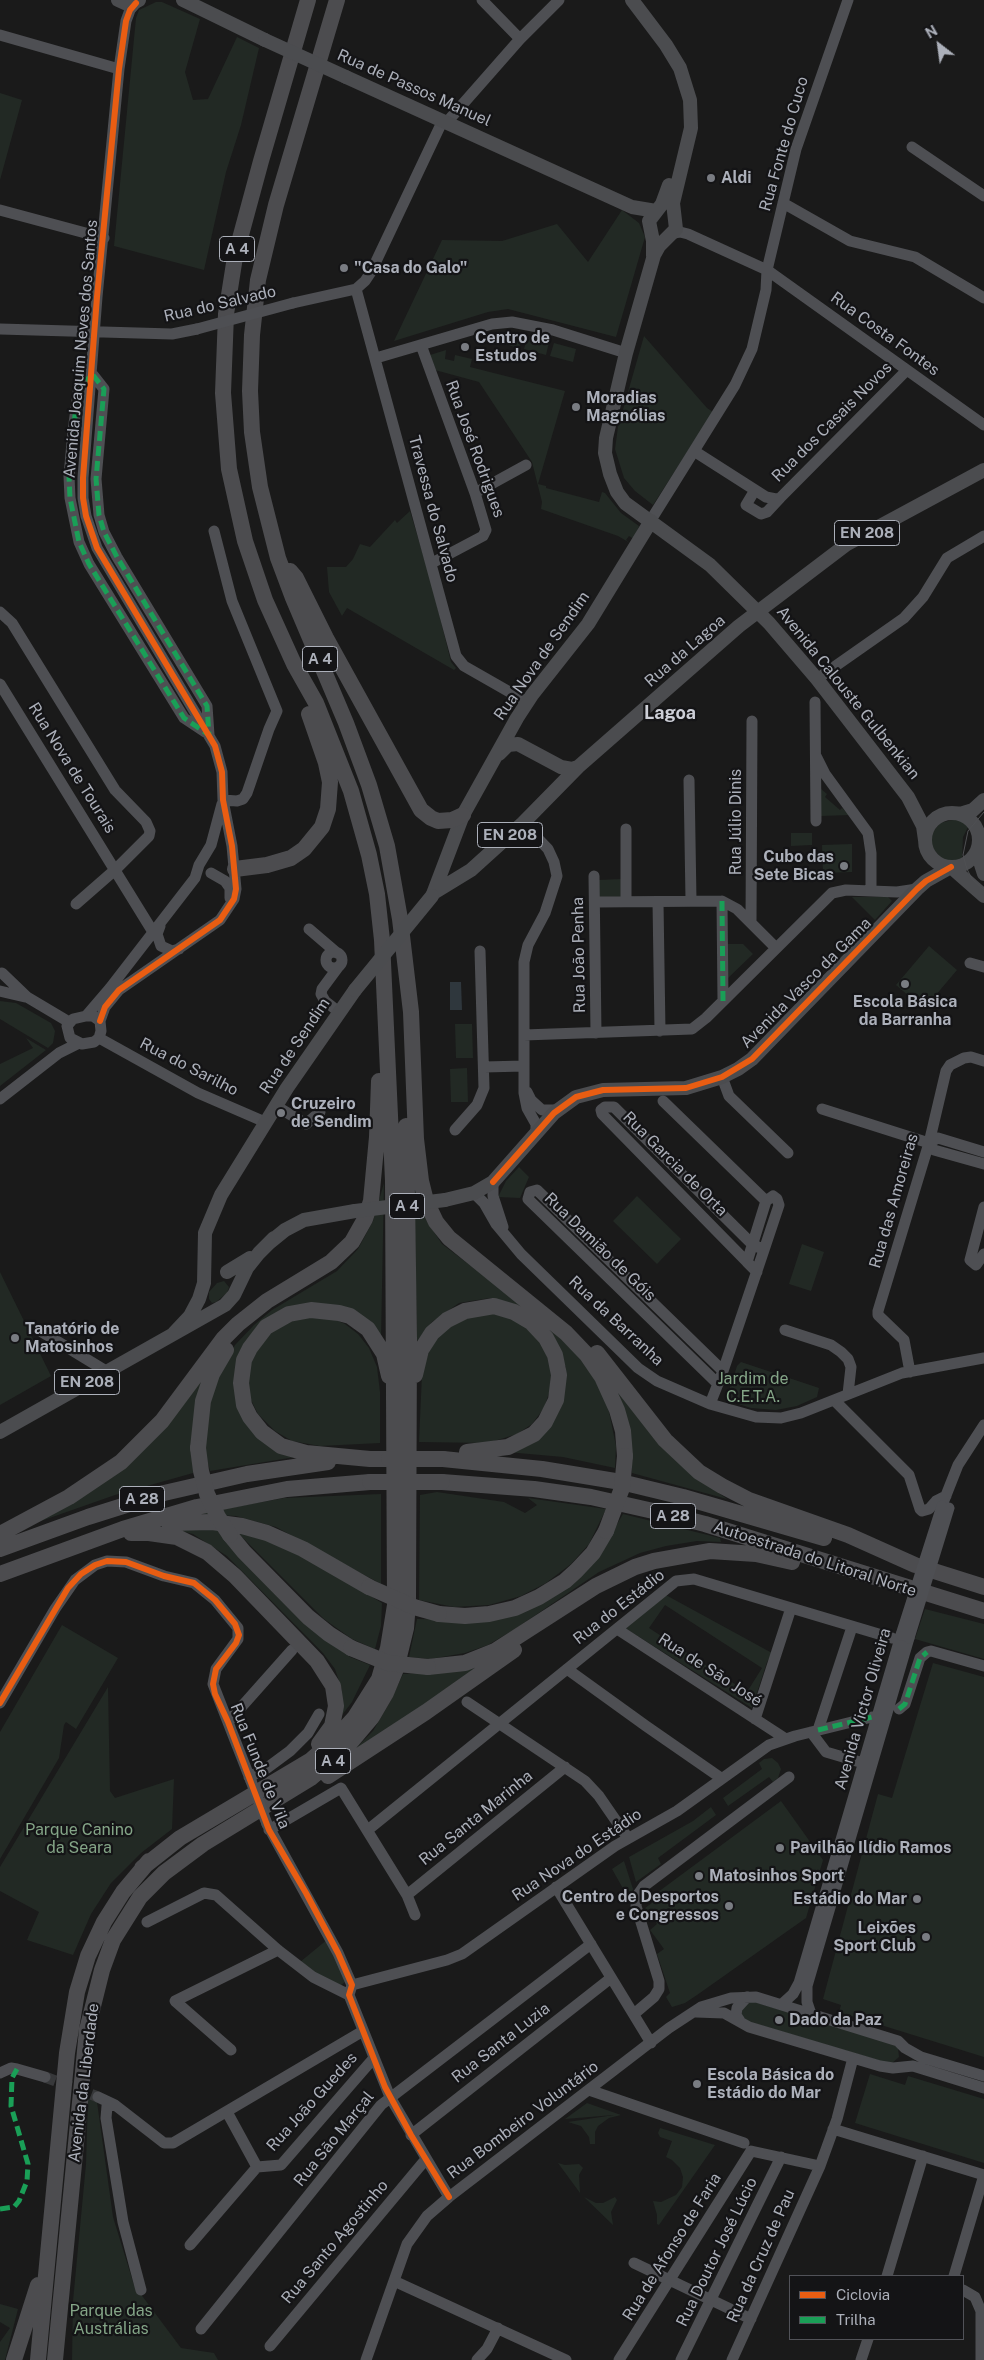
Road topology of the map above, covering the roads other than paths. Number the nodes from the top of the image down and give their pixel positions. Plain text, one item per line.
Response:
1 (183, 0) edge
2 (308, 0) edge
3 (337, 0) edge
4 (482, 0) edge
5 (559, 0) edge
6 (623, 0) edge
7 (632, 0) edge
8 (848, 0) edge
9 (119, 1) edge
10 (137, 1) edge
11 (126, 21) junction
12 (650, 29) junction
13 (0, 35) edge
14 (520, 39) junction
15 (119, 69) junction
16 (445, 121) junction
17 (912, 147) dead end
18 (678, 168) junction
19 (984, 196) edge
20 (783, 203) junction
21 (632, 207) junction
22 (0, 210) edge
23 (657, 211) junction
24 (675, 218) junction
25 (649, 228) junction
26 (670, 235) junction
27 (693, 236) junction
28 (104, 238) junction
29 (652, 259) junction
30 (767, 270) junction
31 (356, 289) junction
32 (984, 298) edge
33 (0, 330) edge
34 (96, 333) junction
35 (421, 345) junction
36 (626, 353) junction
37 (376, 358) junction
38 (907, 370) junction
39 (93, 375) junction
40 (984, 425) edge
41 (694, 451) junction
42 (526, 465) dead end
43 (984, 470) edge
44 (755, 490) junction
45 (476, 493) junction
46 (780, 498) junction
47 (652, 518) junction
48 (214, 531) dead end
49 (984, 536) edge
50 (278, 558) junction
51 (432, 563) junction
52 (759, 611) junction
53 (0, 612) edge
54 (294, 664) junction
55 (817, 679) junction
56 (0, 684) edge
57 (528, 702) junction
58 (815, 702) dead end
59 (517, 718) junction
60 (752, 721) dead end
61 (209, 735) junction
62 (523, 746) junction
63 (816, 756) junction
64 (493, 762) junction
65 (553, 763) junction
66 (578, 767) junction
67 (689, 780) dead end
68 (560, 784) junction
69 (908, 797) junction
70 (223, 800) junction
71 (984, 800) edge
72 (954, 814) junction
73 (464, 815) junction
74 (816, 821) dead end
75 (523, 823) junction
76 (626, 829) dead end
77 (984, 832) edge
78 (927, 846) junction
79 (978, 849) junction
80 (951, 867) junction
81 (443, 868) junction
82 (116, 869) junction
83 (235, 869) junction
84 (211, 872) junction
85 (984, 874) edge
86 (594, 876) dead end
87 (195, 878) junction
88 (454, 882) junction
89 (917, 889) junction
90 (872, 891) junction
91 (433, 894) junction
92 (984, 896) edge
93 (691, 900) junction
94 (626, 901) junction
95 (722, 901) junction
96 (595, 902) junction
97 (658, 902) junction
98 (76, 904) dead end
99 (230, 907) junction
100 (166, 918) junction
101 (752, 923) junction
102 (309, 929) dead end
103 (153, 932) junction
104 (325, 942) junction
105 (403, 942) junction
106 (189, 943) junction
107 (776, 948) junction
108 (480, 951) dead end
109 (338, 953) junction
110 (326, 961) junction
111 (970, 963) dead end
112 (339, 966) junction
113 (984, 967) edge
114 (1, 972) edge
115 (327, 982) junction
116 (384, 982) junction
117 (0, 990) edge
118 (27, 997) junction
119 (723, 1001) junction
120 (338, 1012) junction
121 (86, 1016) junction
122 (100, 1021) junction
123 (68, 1027) junction
124 (660, 1032) junction
125 (596, 1033) junction
126 (524, 1035) junction
127 (99, 1038) junction
128 (80, 1043) junction
129 (59, 1053) junction
130 (984, 1061) edge
131 (524, 1066) junction
132 (484, 1067) junction
133 (722, 1077) junction
134 (524, 1083) junction
135 (0, 1098) edge
136 (662, 1101) dead end
137 (276, 1106) junction
138 (822, 1109) dead end
139 (557, 1110) junction
140 (320, 1112) dead end
141 (265, 1122) junction
142 (455, 1130) dead end
143 (536, 1134) junction
144 (929, 1143) junction
145 (984, 1152) edge
146 (788, 1153) dead end
147 (984, 1164) edge
148 (493, 1182) junction
149 (474, 1193) junction
150 (766, 1201) junction
151 (984, 1207) edge
152 (504, 1232) junction
153 (205, 1233) junction
154 (274, 1238) junction
155 (449, 1238) junction
156 (752, 1244) junction
157 (764, 1250) junction
158 (984, 1254) edge
159 (747, 1262) junction
160 (226, 1272) junction
161 (756, 1272) junction
162 (237, 1288) junction
163 (285, 1290) junction
164 (200, 1294) junction
165 (217, 1310) junction
166 (785, 1330) dead end
167 (42, 1332) dead end
168 (174, 1333) junction
169 (984, 1358) edge
170 (106, 1371) junction
171 (723, 1371) junction
172 (910, 1372) junction
173 (718, 1384) junction
174 (848, 1394) junction
175 (834, 1400) junction
176 (710, 1404) junction
177 (984, 1426) edge
178 (0, 1432) edge
179 (984, 1436) edge
180 (394, 1442) junction
181 (439, 1456) junction
182 (370, 1459) junction
183 (408, 1470) junction
184 (946, 1503) junction
185 (131, 1533) junction
186 (0, 1534) edge
187 (79, 1544) junction
188 (0, 1549) edge
189 (915, 1565) junction
190 (0, 1574) edge
191 (615, 1576) junction
192 (897, 1585) junction
193 (984, 1587) edge
194 (791, 1608) junction
195 (984, 1611) edge
196 (852, 1627) junction
197 (616, 1628) junction
198 (901, 1637) junction
199 (292, 1650) dead end
200 (984, 1666) edge
201 (567, 1669) junction
202 (467, 1702) dead end
203 (0, 1703) edge
204 (899, 1709) dead end
205 (319, 1714) dead end
206 (872, 1717) dead end
207 (755, 1719) junction
208 (228, 1722) junction
209 (500, 1723) junction
210 (815, 1731) junction
211 (786, 1739) junction
212 (868, 1764) junction
213 (565, 1767) junction
214 (789, 1777) dead end
215 (722, 1778) junction
216 (250, 1779) junction
217 (268, 1827) junction
218 (369, 1830) junction
219 (628, 1838) junction
220 (203, 1844) junction
221 (142, 1868) junction
222 (556, 1887) junction
223 (407, 1894) junction
224 (415, 1915) dead end
225 (147, 1922) dead end
226 (591, 1944) junction
227 (278, 1950) junction
228 (611, 1978) junction
229 (351, 1990) junction
230 (747, 1997) junction
231 (782, 2004) junction
232 (694, 2012) junction
233 (634, 2014) junction
234 (811, 2014) junction
235 (740, 2022) junction
236 (362, 2030) junction
237 (651, 2043) junction
238 (905, 2048) junction
239 (231, 2050) dead end
240 (854, 2058) junction
241 (373, 2059) junction
242 (898, 2066) junction
243 (0, 2073) edge
244 (984, 2076) edge
245 (45, 2077) tunnel mouth
246 (984, 2088) edge
247 (589, 2090) junction
248 (98, 2097) tunnel mouth
249 (390, 2097) junction
250 (115, 2105) junction
251 (227, 2112) junction
252 (833, 2129) junction
253 (411, 2135) junction
254 (747, 2147) junction
255 (923, 2156) junction
256 (781, 2157) junction
257 (426, 2159) junction
258 (820, 2166) junction
259 (257, 2167) junction
260 (984, 2175) edge
261 (56, 2185) junction
262 (449, 2197) junction
263 (190, 2245) dead end
264 (66, 2260) junction
265 (634, 2263) dead end
266 (887, 2275) edge
267 (954, 2275) edge
268 (394, 2281) junction
269 (670, 2281) junction
270 (141, 2290) dead end
271 (964, 2291) edge
272 (711, 2300) junction
273 (751, 2319) junction
274 (498, 2328) junction
275 (201, 2330) dead end
276 (868, 2340) edge
277 (270, 2346) dead end
278 (14, 2360) edge
279 (38, 2360) edge
280 (55, 2360) edge
281 (64, 2360) edge
282 (366, 2360) edge
283 (477, 2360) edge
284 (566, 2360) edge
285 (619, 2360) edge
286 (681, 2360) edge
287 (732, 2360) edge
288 (861, 2360) edge
289 (981, 2360) edge

1 - 16 main road, Rua de Passos Manuel, bridge
2 - 54 highway, A 4
3 - 50 highway, A 4
4 - 14 street
5 - 14 street
6 - 12 main road
7 - 12 main road
8 - 20 street, Rua Fonte do Cuco
9 - 10 main road
9 - 11 street, Avenida Joaquim Neves dos Santos
10 - 11 street, Avenida Joaquim Neves dos Santos
11 - 15 street, Avenida Joaquim Neves dos Santos
12 - 18 main road
13 - 15 street
14 - 16 street
15 - 28 street, Avenida Joaquim Neves dos Santos
16 - 21 main road, Rua de Passos Manuel
16 - 31 street
17 - 19 street
18 - 23 main road
18 - 24 main road
20 - 30 street, Rua Fonte do Cuco
20 - 32 street
21 - 23 main road, Rua de Passos Manuel
21 - 25 main road, Rua de Passos Manuel
22 - 28 street
23 - 24 main road
23 - 25 main road
24 - 26 main road
24 - 27 street
25 - 26 main road
25 - 29 main road
26 - 27 street
26 - 29 main road
27 - 30 street
28 - 34 street, Avenida Joaquim Neves dos Santos
29 - 36 main road, Avenida Calouste Gulbenkian
30 - 38 street, Rua Costa Fontes
30 - 41 street, Rua Nova de Sendim
31 - 34 street, Rua do Salvado, bridge
31 - 37 street, Travessa do Salvado
33 - 34 street, Rua do Salvado
34 - 39 street, Avenida Joaquim Neves dos Santos
35 - 36 street
35 - 37 street
35 - 45 street, Rua José Rodrigues
36 - 47 main road, Avenida Calouste Gulbenkian
37 - 51 street, Travessa do Salvado
38 - 40 street, Rua Costa Fontes
38 - 46 street, Rua dos Casais Novos
39 - 61 street
39 - 61 street
41 - 44 street, Rua dos Casais Novos
41 - 47 street, Rua Nova de Sendim
42 - 45 street
43 - 52 main road, Rua da Lagoa / EN 208
44 - 46 street, Rua dos Casais Novos
44 - 46 street, Rua dos Casais Novos
45 - 51 street, Rua José Rodrigues
47 - 52 main road, Avenida Calouste Gulbenkian
47 - 57 main road, Rua Nova de Sendim
48 - 70 street
49 - 55 street
50 - 73 highway
50 - 105 highway, A 4
51 - 57 street, Travessa do Salvado
52 - 55 main road, Avenida Calouste Gulbenkian
52 - 66 main road, Rua da Lagoa / EN 208
53 - 82 street
54 - 83 highway
54 - 116 highway, A 4
55 - 69 main road, Avenida Calouste Gulbenkian
56 - 82 street, Rua Nova de Tourais
57 - 59 main road, Rua Nova de Sendim
58 - 63 street
59 - 62 main road
59 - 64 main road, Rua Nova de Sendim
60 - 101 street, Rua Júlio Dinis
61 - 70 street
62 - 64 main road
62 - 65 main road
63 - 74 street
63 - 90 street
64 - 73 main road, Rua Nova de Sendim
65 - 66 main road
65 - 68 main road
66 - 68 main road, Rua da Lagoa / EN 208
67 - 93 street
68 - 75 main road, Rua da Lagoa / EN 208
69 - 72 main road, Avenida Calouste Gulbenkian
69 - 78 main road, Avenida Calouste Gulbenkian
70 - 83 street
70 - 87 street
71 - 72 main road
72 - 78 main road
72 - 79 main road
73 - 81 main road, Rua Nova de Sendim
75 - 88 main road, Rua da Lagoa / EN 208
75 - 126 street
76 - 94 street
77 - 79 main road
78 - 80 main road
78 - 89 main road, Avenida Vasco da Gama
79 - 80 main road
79 - 85 main road
80 - 89 main road, Avenida Vasco da Gama
80 - 92 main road
81 - 88 main road
81 - 91 main road, Rua Nova de Sendim
82 - 98 street
82 - 103 street, Rua Nova de Tourais
83 - 84 street
83 - 99 street
84 - 87 street
84 - 99 street
86 - 96 street, Rua João Penha
87 - 100 street
88 - 91 main road, Rua da Lagoa / EN 208
89 - 90 street
89 - 133 main road, Avenida Vasco da Gama
90 - 107 street
91 - 120 main road, Rua de Sendim / EN 208, bridge
93 - 95 street
93 - 97 street
94 - 96 street
94 - 97 street
95 - 101 street
95 - 119 street
96 - 125 street, Rua João Penha
97 - 124 street
99 - 106 street
100 - 103 street
100 - 106 street
101 - 107 street
102 - 104 street
103 - 121 street
104 - 109 street
104 - 110 street
105 - 155 highway
105 - 183 highway, A 4
106 - 122 street
107 - 119 street
108 - 132 street
109 - 110 street
109 - 112 street
110 - 112 street
110 - 115 street
111 - 113 street
112 - 115 street
114 - 117 street
114 - 118 street
115 - 120 street
116 - 163 highway
116 - 180 highway, A 4
117 - 118 street
118 - 123 street
119 - 124 street
120 - 137 main road, Rua de Sendim / EN 208
121 - 122 street
121 - 123 street
122 - 127 street
123 - 128 street
123 - 129 street
124 - 125 street
125 - 126 street
126 - 131 street
127 - 128 street
127 - 141 street, Rua do Sarilho
128 - 129 street
129 - 135 street
130 - 144 street, Rua das Amoreiras
131 - 132 street
131 - 134 street
132 - 142 street
133 - 139 main road, Avenida Vasco da Gama
133 - 146 street
134 - 139 street
134 - 143 street
136 - 150 street
137 - 140 street
137 - 141 main road, Rua de Sendim / EN 208
138 - 144 street
139 - 143 main road, Avenida Vasco da Gama
141 - 153 main road, Rua de Sendim / EN 208
143 - 148 main road, Avenida Vasco da Gama
144 - 145 street
144 - 147 street
144 - 172 street, Rua das Amoreiras
148 - 149 main road, Avenida Vasco da Gama
148 - 152 street, Rua da Barranha
149 - 152 street, Rua da Barranha
149 - 154 main road, Avenida Vasco da Gama, bridge
150 - 156 street
150 - 157 street
151 - 158 street
152 - 176 street, Rua da Barranha
153 - 160 main road
153 - 164 main road, Rua de Sendim / EN 208
154 - 160 main road, Avenida Vasco da Gama
154 - 162 main road, Avenida Vasco da Gama
155 - 185 highway, bridge
155 - 189 highway
156 - 157 street
156 - 159 street
156 - 159 street, Rua Garcia de Orta
157 - 161 street
159 - 161 street
160 - 162 main road
160 - 164 main road, Rua de Sendim
161 - 171 street
162 - 165 main road, Rua de Sendim
163 - 186 highway
163 - 191 highway, bridge
164 - 165 main road
164 - 168 main road, Rua de Sendim
165 - 168 main road, Rua de Sendim / EN 208
166 - 174 street
167 - 170 street
168 - 170 main road, Rua de Sendim / EN 208
169 - 172 street, Rua da Barranha
170 - 178 main road, Rua de Sendim / EN 208
171 - 173 street
171 - 173 street, Rua Damião de Góis
172 - 174 street, Rua da Barranha
173 - 176 street
174 - 175 street, Rua da Barranha
175 - 176 street, Rua da Barranha
175 - 184 street
177 - 184 street, Avenida Victor Oliveira
179 - 184 street, Avenida Victor Oliveira
180 - 182 highway
180 - 221 highway, A 4
181 - 182 highway, A 28, bridge
181 - 183 highway
181 - 189 highway, Autoestrada do Litoral Norte / A 28
182 - 188 highway, A 28
183 - 220 highway, A 4
184 - 198 street, Avenida Victor Oliveira, bridge
185 - 187 highway
185 - 221 highway
187 - 190 highway, Autoestrada do Litoral Norte / A 28
187 - 192 highway, Autoestrada do Litoral Norte / A 28, bridge
189 - 193 highway, Autoestrada do Litoral Norte / A 28
191 - 192 highway
191 - 220 highway
192 - 195 highway, Autoestrada do Litoral Norte / A 28
194 - 196 street, Rua do Estádio
194 - 197 street, Rua do Estádio
194 - 207 street
196 - 198 street, Rua do Estádio
196 - 210 street
197 - 201 street, Rua do Estádio
197 - 207 street, Rua de São José
198 - 212 street, Avenida Victor Oliveira
199 - 208 street
200 - 204 street
201 - 209 street, Rua do Estádio
201 - 215 street
202 - 209 street
203 - 208 street, Rua Funde de Vila
205 - 216 street
206 - 210 street, Rua Nova do Estádio
207 - 211 street, Rua de São José
208 - 216 street, Rua Funde de Vila
209 - 213 street
209 - 218 street, Rua do Estádio
210 - 211 street, Rua Nova do Estádio
210 - 212 street
211 - 215 street, Rua Nova do Estádio
212 - 231 street, Avenida Victor Oliveira
212 - 234 street, Avenida Victor Oliveira
213 - 219 street
213 - 223 street, Rua Santa Marinha
214 - 233 street
215 - 219 street, Rua Nova do Estádio
216 - 217 street, Rua Funde de Vila, bridge
217 - 218 street
217 - 229 street, Rua Funde de Vila
218 - 223 street
219 - 222 street, Rua Nova do Estádio
220 - 264 highway, Avenida da Liberdade
221 - 261 highway, Avenida da Liberdade
222 - 226 street
222 - 229 street, Rua Nova do Estádio
223 - 224 street
225 - 227 street
226 - 228 street
226 - 249 street, Rua São Marçal
227 - 229 street
227 - 239 street
228 - 233 street
228 - 253 street, Rua Santa Luzia
229 - 236 street, Rua Funde de Vila
230 - 231 street, Rua Bombeiro Voluntário
230 - 232 street, Rua Bombeiro Voluntário
230 - 235 street
231 - 234 street, Rua Bombeiro Voluntário
232 - 235 street
232 - 237 street, Rua Bombeiro Voluntário
233 - 237 street
234 - 238 street, Rua Bombeiro Voluntário
235 - 240 street
236 - 241 street, Rua Funde de Vila
236 - 251 street
237 - 247 street, Rua Bombeiro Voluntário
238 - 242 street
238 - 244 street, Rua Bombeiro Voluntário
240 - 242 street
240 - 252 street, Rua da Cruz de Pau
241 - 249 street, Rua Funde de Vila
241 - 259 street, Rua João Guedes
242 - 246 street
243 - 245 street
247 - 254 street
247 - 262 street, Rua Bombeiro Voluntário
248 - 250 street
249 - 253 street, Rua Funde de Vila
249 - 275 street, Rua São Marçal
250 - 251 street
250 - 270 street
251 - 259 street
252 - 255 street
252 - 258 street, Rua da Cruz de Pau
253 - 257 street, Rua Funde de Vila
254 - 256 street
254 - 269 street, Rua de Afonso de Faria
255 - 260 street
255 - 266 street
256 - 258 street
256 - 272 street, Rua Doutor José Lúcio
257 - 262 street, Rua Funde de Vila
257 - 277 street, Rua Santo Agostinho
258 - 273 street, Rua da Cruz de Pau
259 - 263 street, Rua João Guedes
260 - 267 street
261 - 278 highway
261 - 279 highway, Avenida da Liberdade
262 - 268 street, Rua Bombeiro Voluntário
264 - 280 highway, Avenida da Liberdade
264 - 281 highway
265 - 269 street
268 - 274 street
268 - 282 street, Rua Bombeiro Voluntário
269 - 272 street
269 - 285 street, Rua de Afonso de Faria
271 - 289 street
272 - 273 street
272 - 286 street, Rua Doutor José Lúcio
273 - 287 street, Rua da Cruz de Pau
274 - 283 street
274 - 284 street
276 - 288 street

